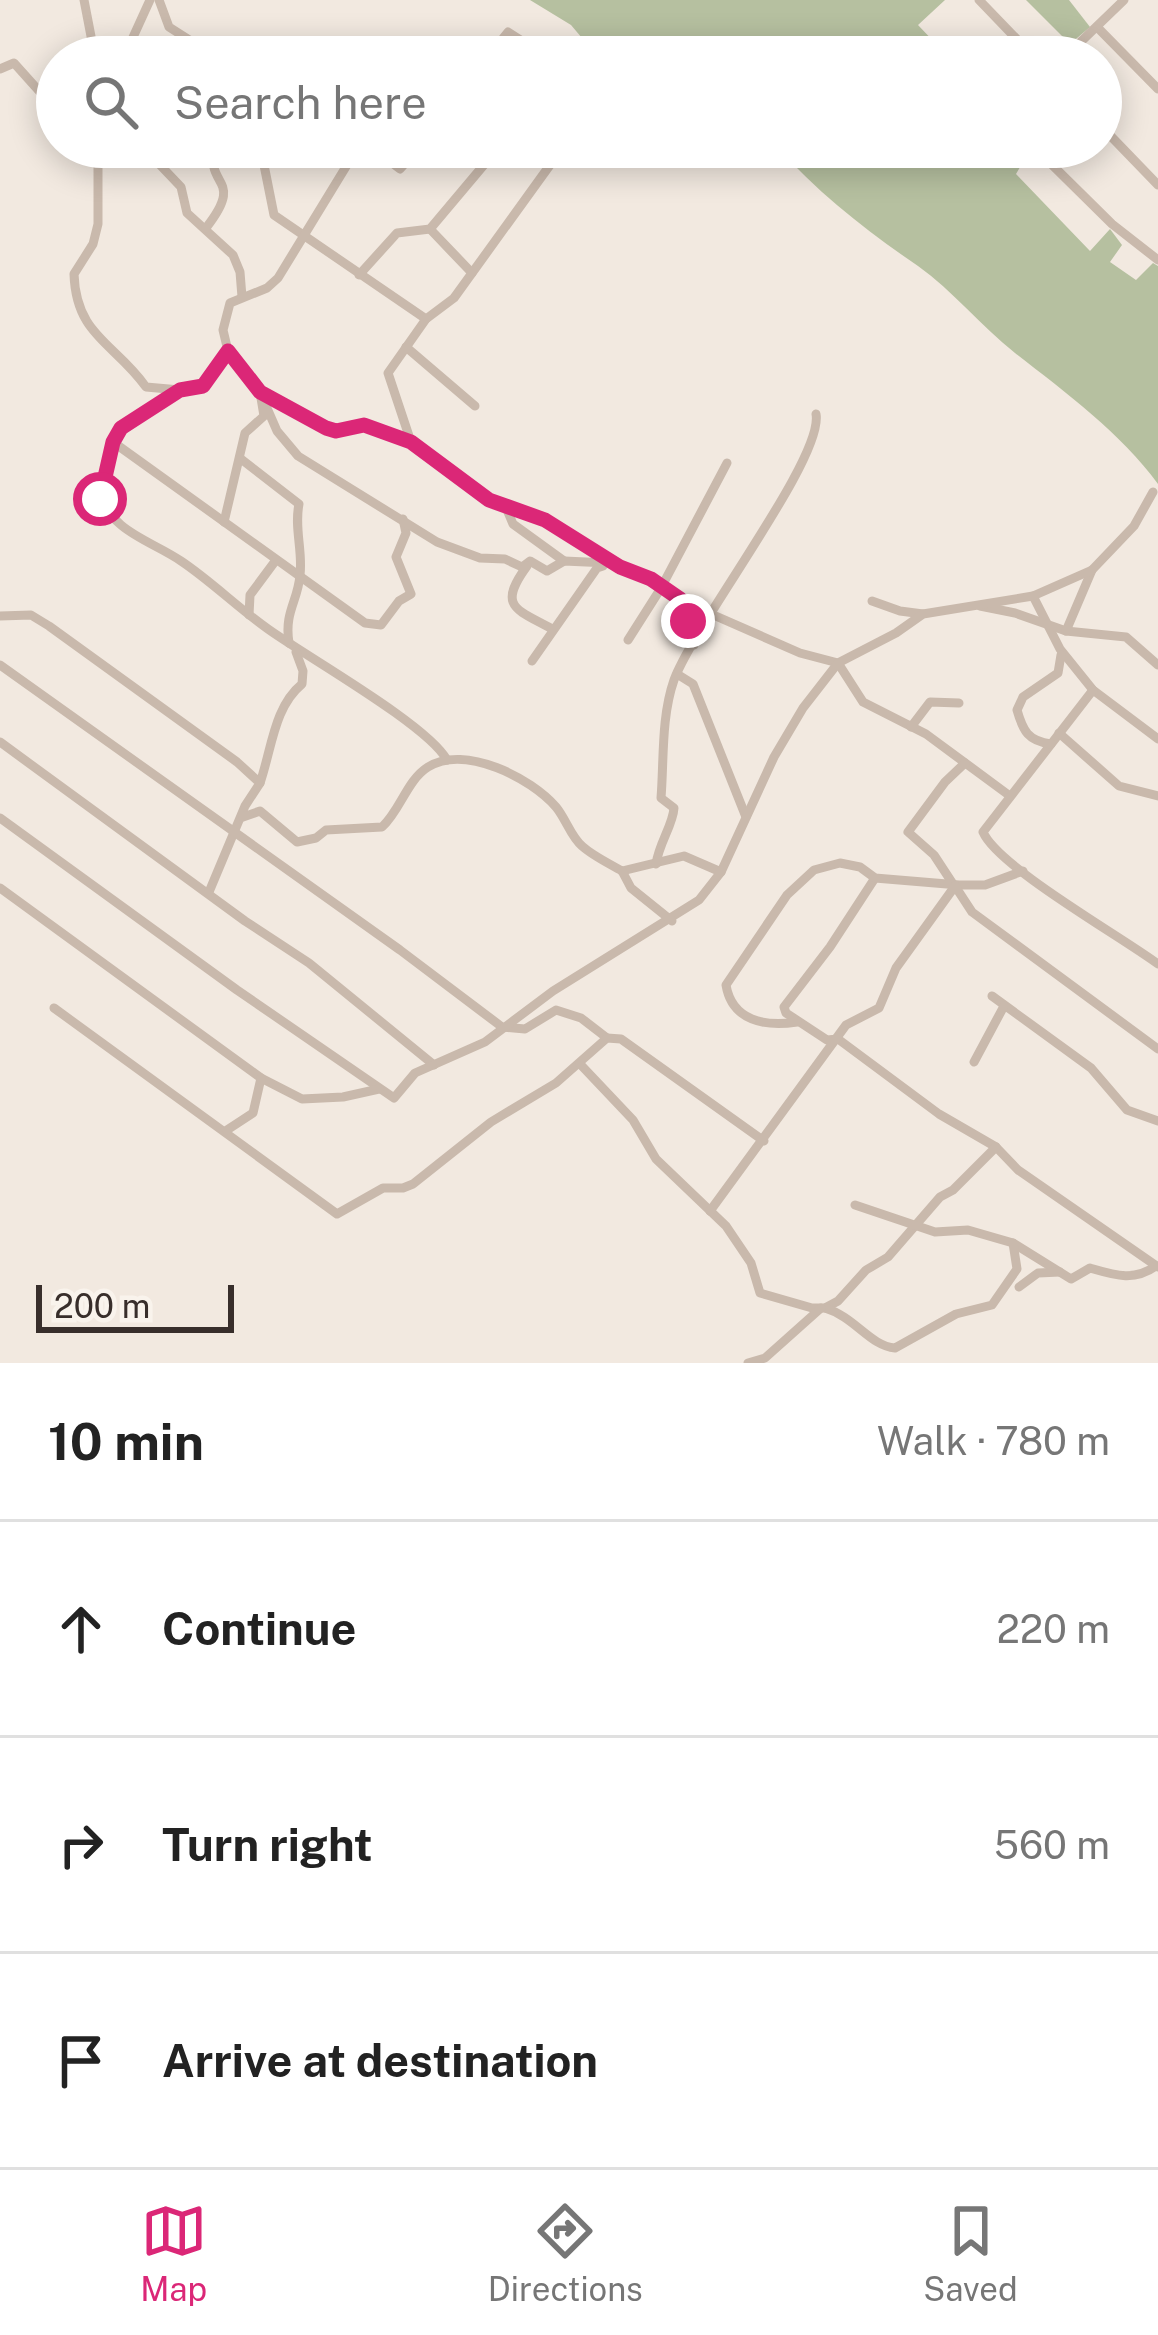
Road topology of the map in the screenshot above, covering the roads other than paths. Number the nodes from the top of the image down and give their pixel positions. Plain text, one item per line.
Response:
1 (83, 0) edge
2 (155, 0) edge
3 (979, 0) edge
4 (1124, 0) edge
5 (1097, 26) junction
6 (90, 36) edge
7 (135, 36) edge
8 (183, 36) edge
9 (1014, 36) edge
10 (1087, 36) edge
11 (1107, 36) edge
12 (1122, 52) edge
13 (0, 69) edge
14 (36, 88) edge
15 (1158, 89) edge
16 (1122, 147) edge
17 (98, 168) edge
18 (163, 168) edge
19 (215, 168) edge
20 (262, 168) edge
21 (345, 168) edge
22 (481, 168) edge
23 (547, 168) edge
24 (1055, 168) edge
25 (1158, 184) edge
26 (206, 228) junction
27 (430, 229) junction
28 (304, 236) junction
29 (1158, 260) edge
30 (472, 273) junction
31 (359, 275) junction
32 (242, 297) junction
33 (426, 320) junction
34 (406, 347) junction
35 (228, 351) junction
36 (180, 390) junction
37 (260, 392) junction
38 (476, 406) dead end
39 (816, 414) dead end
40 (113, 442) junction
41 (411, 442) junction
42 (241, 459) junction
43 (728, 463) dead end
44 (1153, 492) dead end
45 (505, 505) junction
46 (403, 519) junction
47 (224, 522) junction
48 (277, 560) junction
49 (530, 561) junction
50 (564, 561) junction
51 (614, 563) junction
52 (1092, 570) junction
53 (301, 578) junction
54 (662, 588) junction
55 (1033, 596) junction
56 (680, 599) junction
57 (872, 601) dead end
58 (973, 604) junction
59 (710, 614) junction
60 (923, 614) junction
61 (0, 616) edge
62 (249, 616) junction
63 (1048, 627) junction
64 (552, 629) junction
65 (1066, 631) junction
66 (628, 640) dead end
67 (291, 645) junction
68 (694, 645) junction
69 (1060, 650) junction
70 (532, 662) dead end
71 (1157, 662) edge
72 (838, 663) junction
73 (0, 664) edge
74 (676, 674) junction
75 (1093, 690) junction
76 (958, 703) dead end
77 (1158, 722) edge
78 (911, 727) junction
79 (1146, 730) junction
80 (1059, 733) junction
81 (1158, 740) edge
82 (0, 742) edge
83 (1051, 744) junction
84 (447, 760) junction
85 (965, 763) junction
86 (260, 782) junction
87 (1010, 796) junction
88 (1158, 796) edge
89 (243, 817) junction
90 (746, 817) junction
91 (0, 818) edge
92 (234, 834) junction
93 (656, 864) junction
94 (622, 871) junction
95 (722, 872) junction
96 (1024, 872) junction
97 (875, 878) junction
98 (953, 884) junction
99 (0, 888) edge
100 (209, 892) junction
101 (672, 921) junction
102 (1158, 964) edge
103 (992, 996) dead end
104 (1004, 1006) junction
105 (54, 1008) dead end
106 (799, 1021) junction
107 (502, 1027) junction
108 (607, 1038) junction
109 (838, 1039) junction
110 (1158, 1049) edge
111 (974, 1062) dead end
112 (580, 1064) junction
113 (434, 1065) junction
114 (261, 1078) junction
115 (379, 1089) junction
116 (1158, 1121) edge
117 (227, 1130) junction
118 (764, 1141) junction
119 (996, 1147) junction
120 (855, 1205) dead end
121 (710, 1211) junction
122 (918, 1225) junction
123 (1013, 1243) junction
124 (1157, 1267) edge
125 (1017, 1269) junction
126 (1060, 1273) junction
127 (1038, 1274) junction
128 (823, 1308) junction
129 (748, 1363) edge

1 - 6 street
2 - 7 street
2 - 8 street
3 - 9 street
4 - 5 street
5 - 10 street
5 - 11 street
12 - 15 street
13 - 14 street
16 - 25 street
17 - 36 street
18 - 26 street
19 - 26 street
20 - 28 street
21 - 28 street
22 - 27 street
23 - 30 street
24 - 29 street
26 - 32 street
27 - 30 street
27 - 31 street
28 - 31 street
28 - 32 street
30 - 33 street
31 - 33 street
32 - 35 street
33 - 34 street
34 - 38 street
34 - 41 street
35 - 36 street
35 - 37 street
36 - 40 street
37 - 41 street
37 - 42 street
37 - 46 street
39 - 59 street
40 - 47 street
40 - 62 street
41 - 45 street
42 - 47 street
42 - 53 street
43 - 54 street
44 - 52 street
45 - 50 street
45 - 51 street
46 - 49 street
46 - 53 street
47 - 48 street
48 - 53 street
48 - 62 street
49 - 50 street
49 - 64 street
50 - 51 street
51 - 54 street
51 - 64 street
52 - 55 street
52 - 65 street
53 - 67 street
54 - 56 street
54 - 66 street
55 - 58 street
55 - 63 street
56 - 59 street
56 - 68 street
57 - 60 street
58 - 60 street
58 - 63 street
59 - 68 street
59 - 72 street
60 - 72 street
61 - 86 street
62 - 67 street
63 - 65 street
63 - 69 street
64 - 70 street
65 - 71 street
67 - 84 street
67 - 86 street
68 - 74 street
69 - 75 street
69 - 83 street
72 - 78 street
72 - 90 street
73 - 92 street
74 - 90 street
74 - 93 street
75 - 79 street
75 - 80 street
76 - 78 street
77 - 79 street
78 - 85 street
79 - 81 street
80 - 83 street
80 - 88 street
82 - 100 street
83 - 87 street
84 - 89 street
84 - 94 street
85 - 87 street
85 - 98 street
86 - 89 street
87 - 96 street
89 - 92 street
90 - 95 street
91 - 115 street
92 - 100 street
92 - 107 street
93 - 94 street
93 - 95 street
94 - 101 street
95 - 101 street
96 - 98 street
96 - 102 street
97 - 98 street
97 - 106 street
97 - 106 street
99 - 114 street
100 - 113 street
101 - 107 street
103 - 104 street
104 - 111 street
104 - 116 street
105 - 117 street
106 - 109 street
107 - 108 street
107 - 113 street
108 - 112 street
108 - 118 street
109 - 110 street
109 - 118 street
109 - 119 street
112 - 117 street
112 - 121 street
113 - 115 street
114 - 115 street
114 - 117 street
118 - 121 street
119 - 122 street
119 - 124 street
120 - 122 street
121 - 128 street
122 - 123 street
122 - 128 street
123 - 125 street
123 - 126 street
124 - 126 street
125 - 127 street
125 - 127 street
125 - 128 street
126 - 127 street
128 - 129 street

